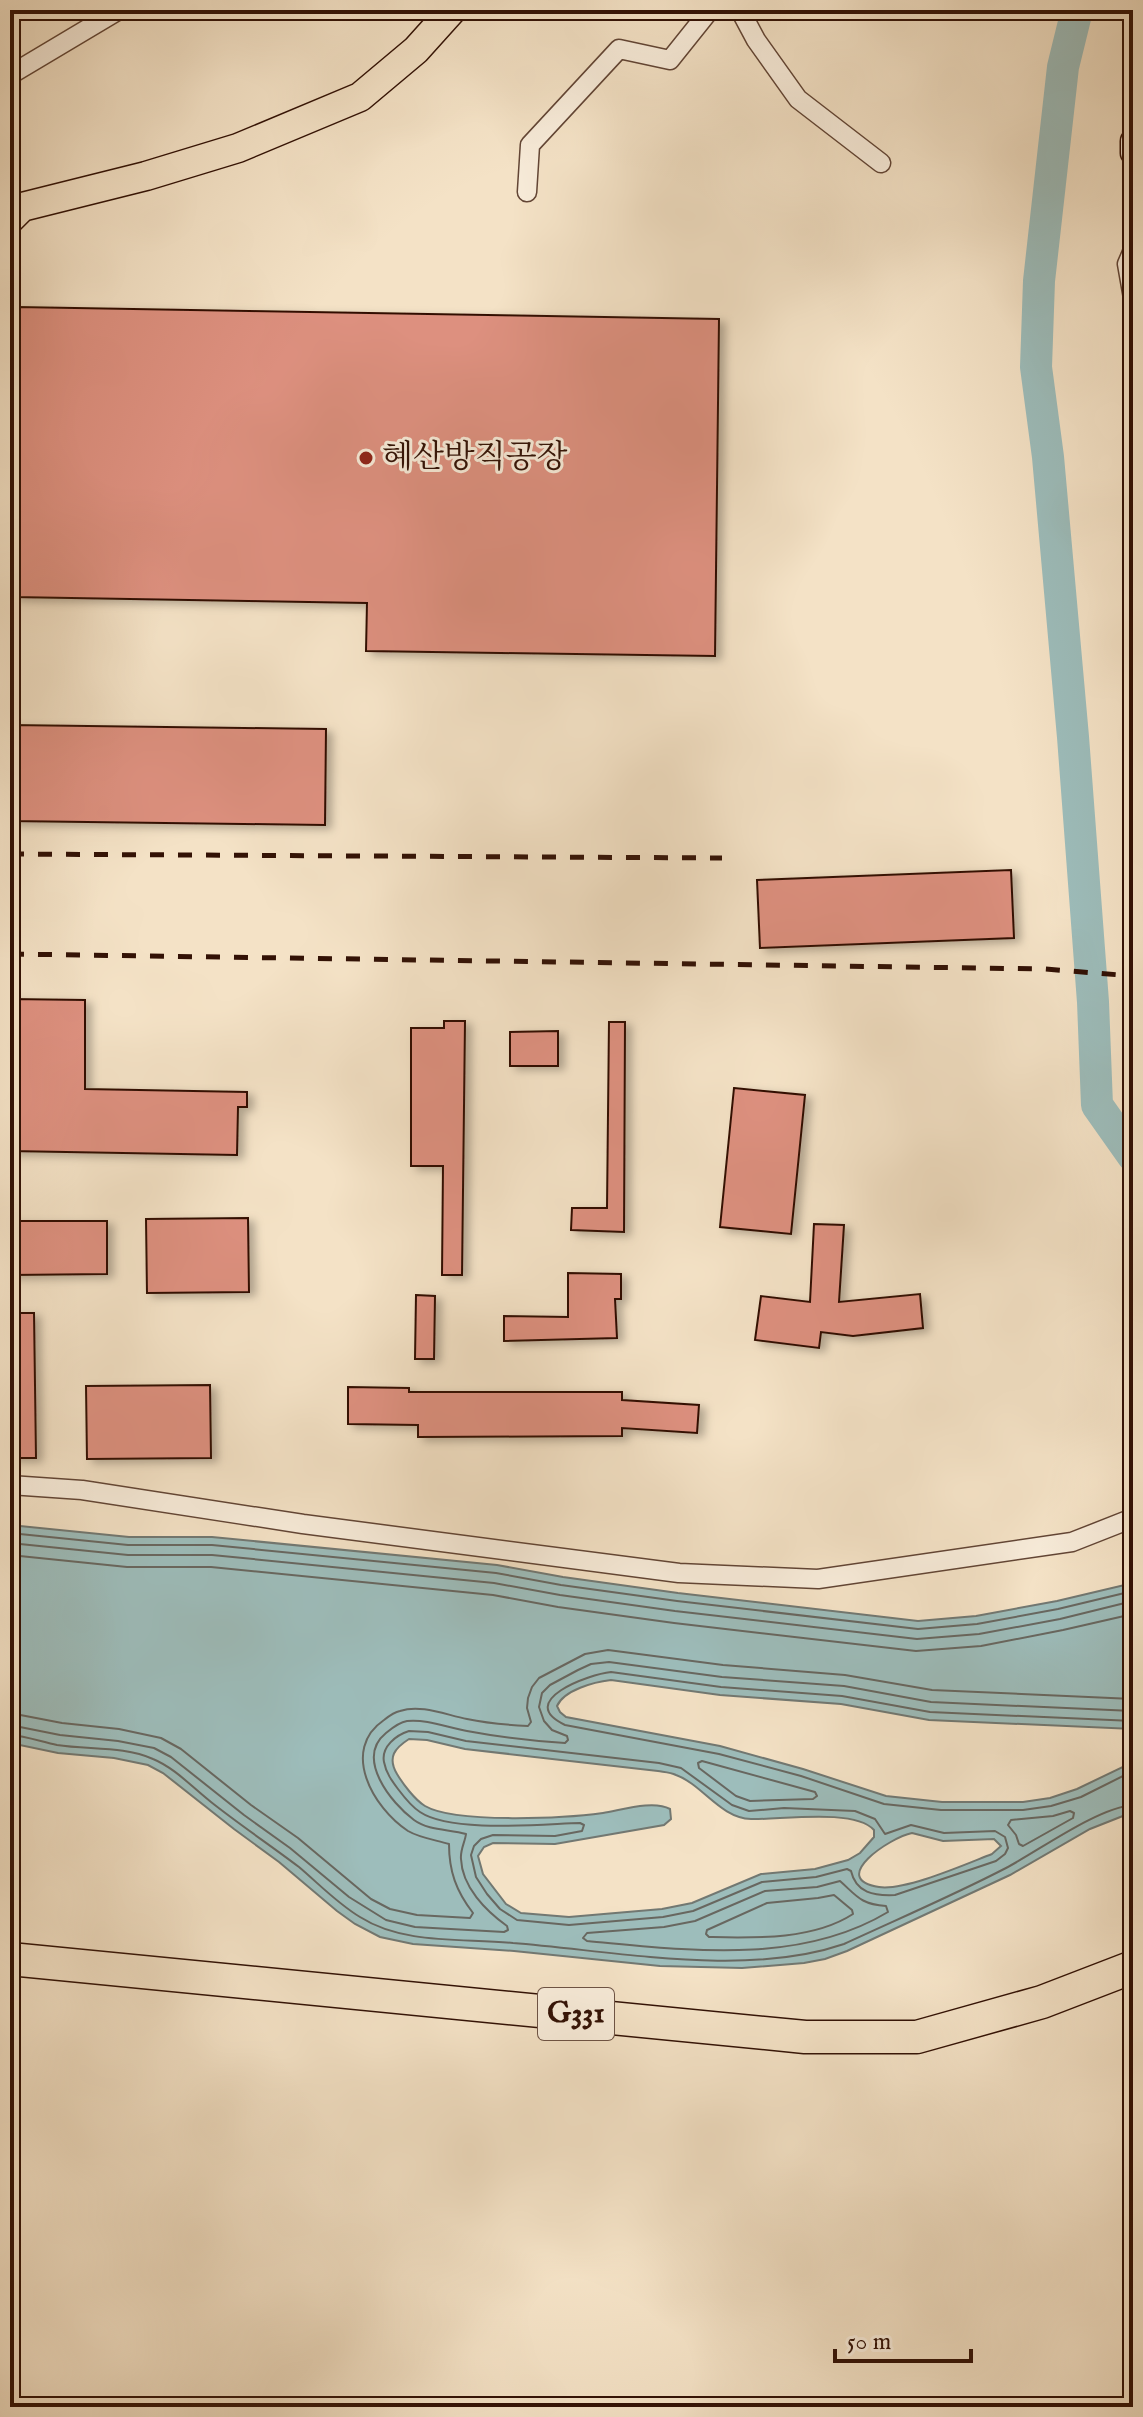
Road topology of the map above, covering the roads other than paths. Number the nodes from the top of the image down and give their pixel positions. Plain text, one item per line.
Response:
1 (119, 10) edge
2 (452, 10) edge
3 (710, 10) edge
4 (740, 10) edge
5 (10, 75) edge
6 (1133, 141) edge
7 (1133, 153) edge
8 (881, 163) dead end
9 (527, 192) dead end
10 (10, 219) edge
11 (1133, 250) edge
12 (1133, 298) edge
13 (10, 1485) edge
14 (1133, 1518) edge
15 (10, 1959) edge
16 (1133, 1967) edge

1 - 5 street
2 - 10 main road
3 - 9 street
4 - 8 street
6 - 7 main road
11 - 12 street
13 - 14 street
15 - 16 highway, G331

